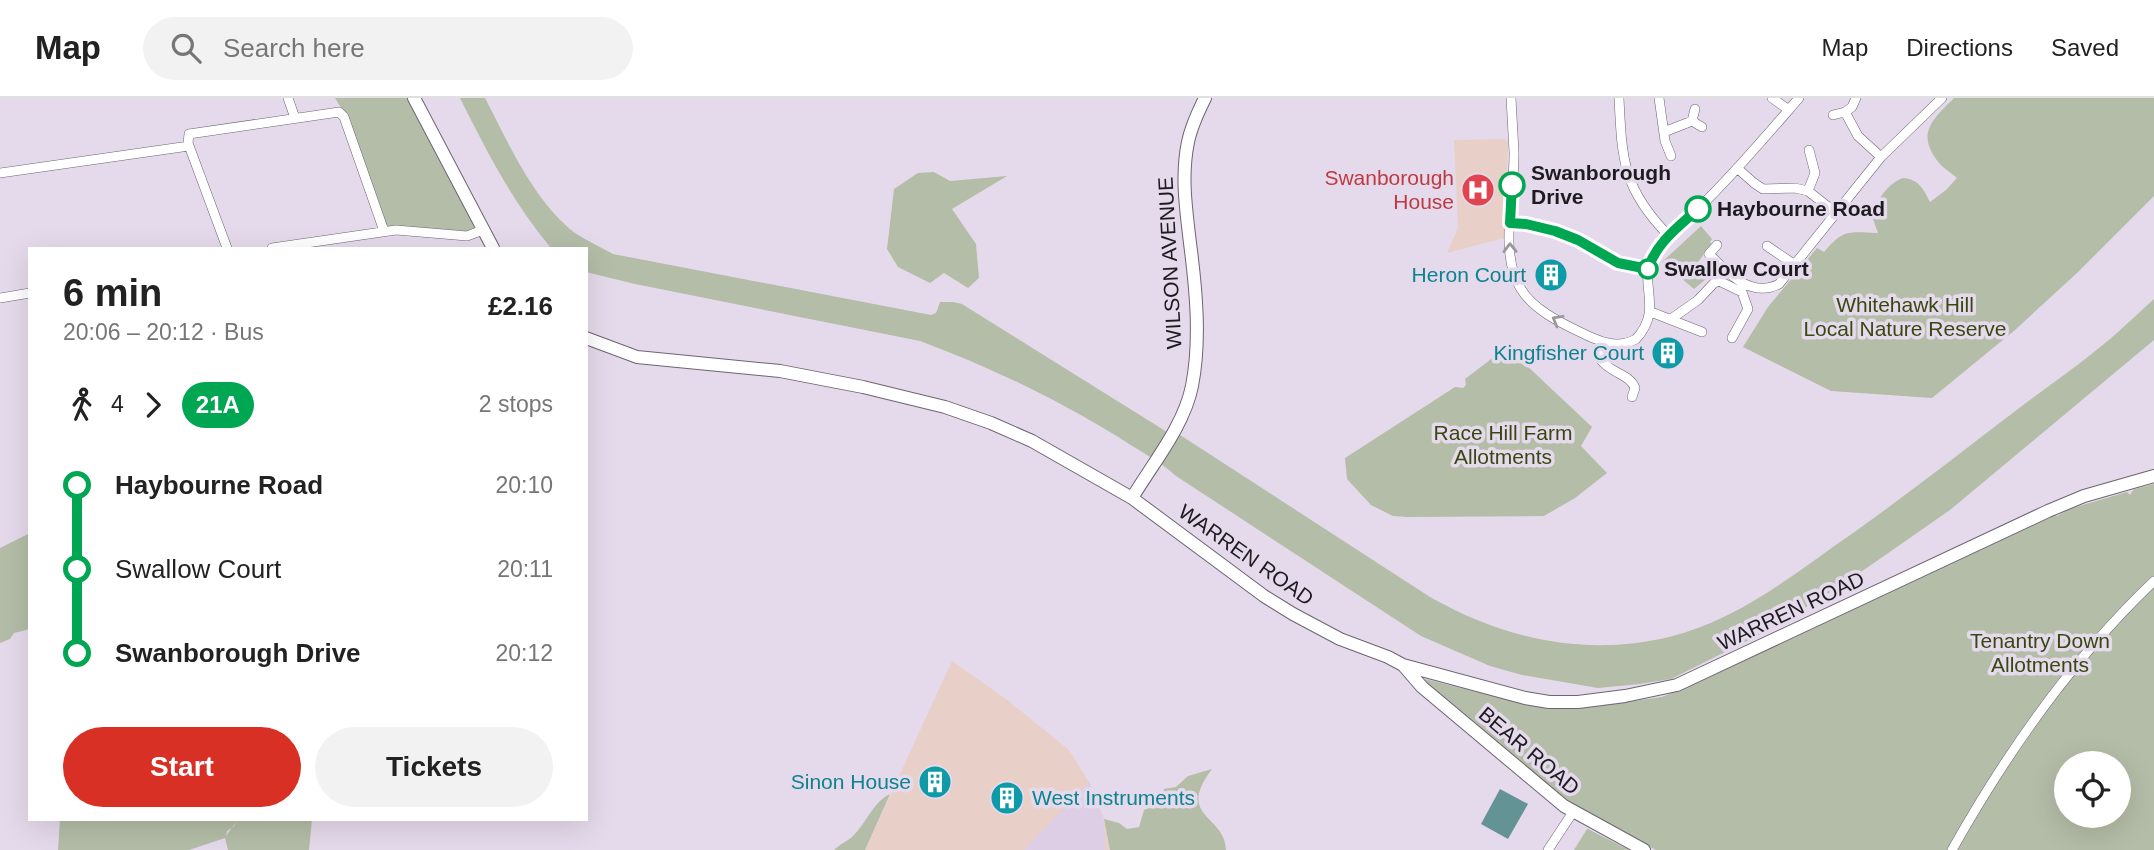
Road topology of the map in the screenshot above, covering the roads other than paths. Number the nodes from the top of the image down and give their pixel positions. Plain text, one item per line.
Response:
1 (288, 98) edge
2 (414, 98) edge
3 (1205, 98) edge
4 (1511, 98) edge
5 (1619, 98) edge
6 (1659, 98) edge
7 (1772, 98) edge
8 (1799, 98) edge
9 (1856, 98) edge
10 (1940, 99) edge
11 (1695, 109) dead end
12 (1789, 110) junction
13 (1845, 112) junction
14 (1833, 115) dead end
15 (295, 118) junction
16 (1692, 121) junction
17 (1702, 127) dead end
18 (1664, 132) junction
19 (189, 146) junction
20 (1809, 150) dead end
21 (1671, 156) dead end
22 (1881, 157) junction
23 (1737, 168) junction
24 (0, 173) edge
25 (1808, 191) junction
26 (1836, 213) junction
27 (1510, 223) junction
28 (484, 230) junction
29 (384, 231) junction
30 (1669, 236) junction
31 (320, 245) edge
32 (1717, 245) dead end
33 (1767, 246) dead end
34 (227, 247) edge
35 (288, 247) edge
36 (492, 247) edge
37 (1709, 254) junction
38 (1702, 262) dead end
39 (1795, 265) junction
40 (1648, 269) junction
41 (28, 293) edge
42 (0, 298) edge
43 (1651, 312) junction
44 (1671, 319) junction
45 (1702, 332) dead end
46 (1732, 338) dead end
47 (588, 339) edge
48 (1603, 342) junction
49 (1632, 397) dead end
50 (2154, 476) edge
51 (1132, 498) junction
52 (2154, 581) edge
53 (1403, 665) junction
54 (1573, 812) junction
55 (1548, 850) edge
56 (1644, 850) edge
57 (1952, 850) edge

1 - 15 street
2 - 28 street
3 - 51 street, WILSON AVENUE
4 - 27 street
5 - 30 street
6 - 18 street
7 - 12 street
8 - 12 street
9 - 13 street
10 - 22 street
11 - 16 street
12 - 23 street
13 - 14 street
13 - 22 street
15 - 19 street
15 - 29 street
16 - 17 street
16 - 18 street
18 - 21 street
19 - 24 street
19 - 34 street
20 - 25 street
22 - 26 street
23 - 25 street
23 - 30 street
25 - 26 street
26 - 39 street
27 - 40 street
48 -> 27 street
28 - 29 street
28 - 36 street
29 - 31 street
30 - 40 street
31 - 35 street
32 - 37 street
33 - 39 street
37 - 38 street
37 - 39 street
40 - 43 street
41 - 42 street
43 - 44 street
43 - 48 street
44 - 45 street
44 - 46 street
47 - 51 street, WARREN ROAD
48 - 49 street
50 - 53 street, WARREN ROAD
51 - 53 street, WARREN ROAD
52 - 57 street
53 - 54 street, BEAR ROAD
54 - 55 street
54 - 56 street, BEAR ROAD

